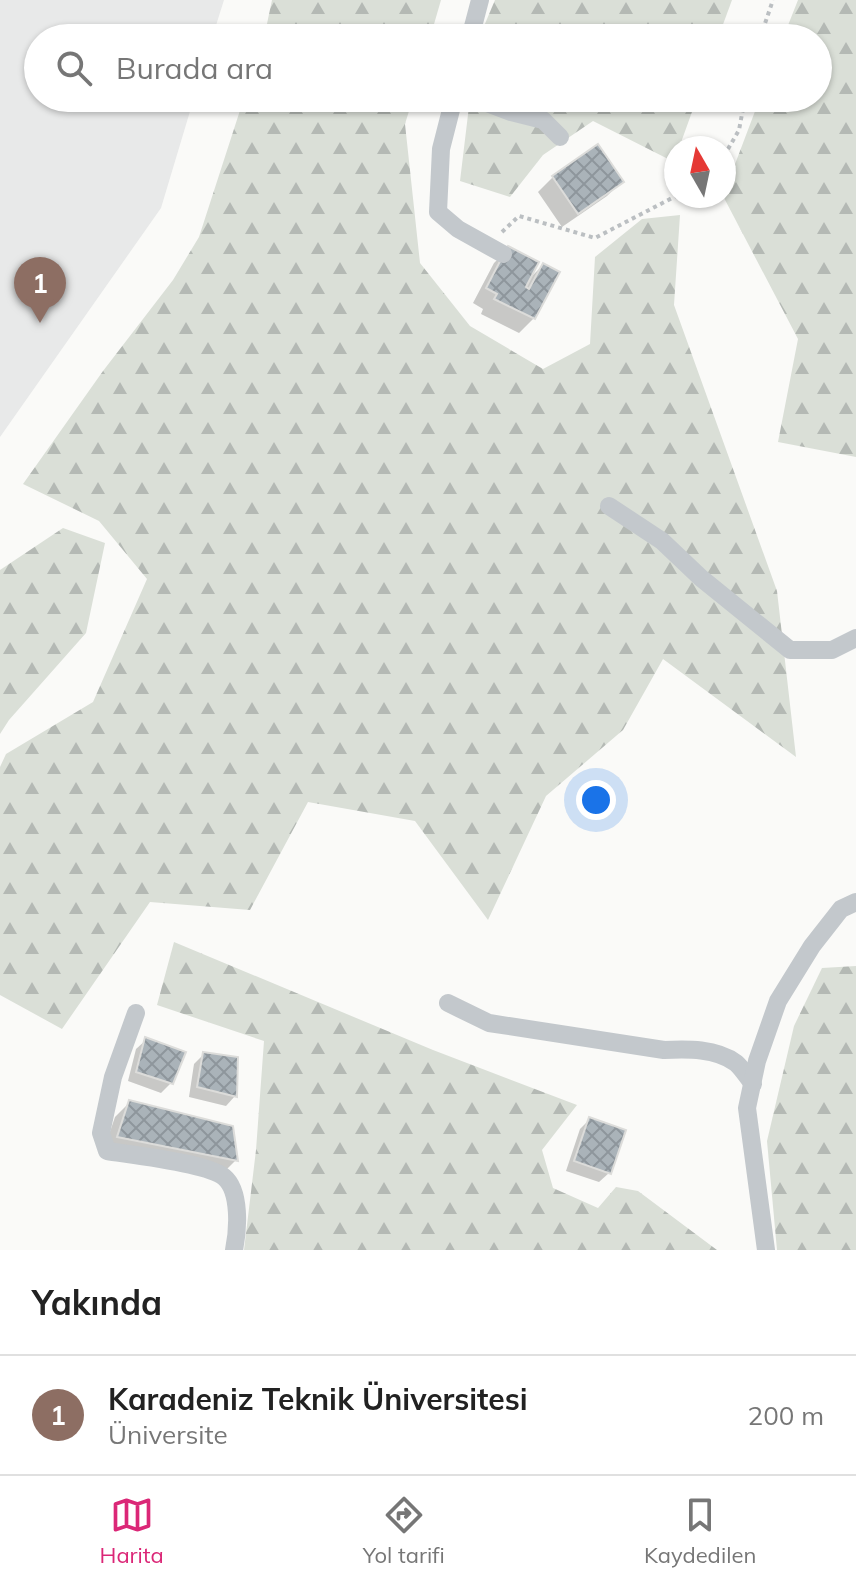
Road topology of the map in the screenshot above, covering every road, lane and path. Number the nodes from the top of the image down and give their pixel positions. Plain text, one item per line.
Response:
1 (480, 0) edge
2 (773, 0) edge
3 (474, 24) edge
4 (765, 24) edge
5 (450, 112) edge
6 (511, 112) edge
7 (742, 112) edge
8 (736, 136) edge
9 (560, 137) dead end
10 (664, 202) edge
11 (503, 254) joint
12 (609, 506) dead end
13 (856, 638) edge
14 (856, 902) edge
15 (448, 1003) dead end
16 (136, 1013) dead end
17 (753, 1084) junction
18 (234, 1250) edge
19 (766, 1250) edge

1 - 3 street
2 - 4 path
5 - 11 street
6 - 9 street
7 - 8 path
10 - 11 path
12 - 13 street
14 - 17 street
15 - 17 street
16 - 18 street
17 - 19 street

